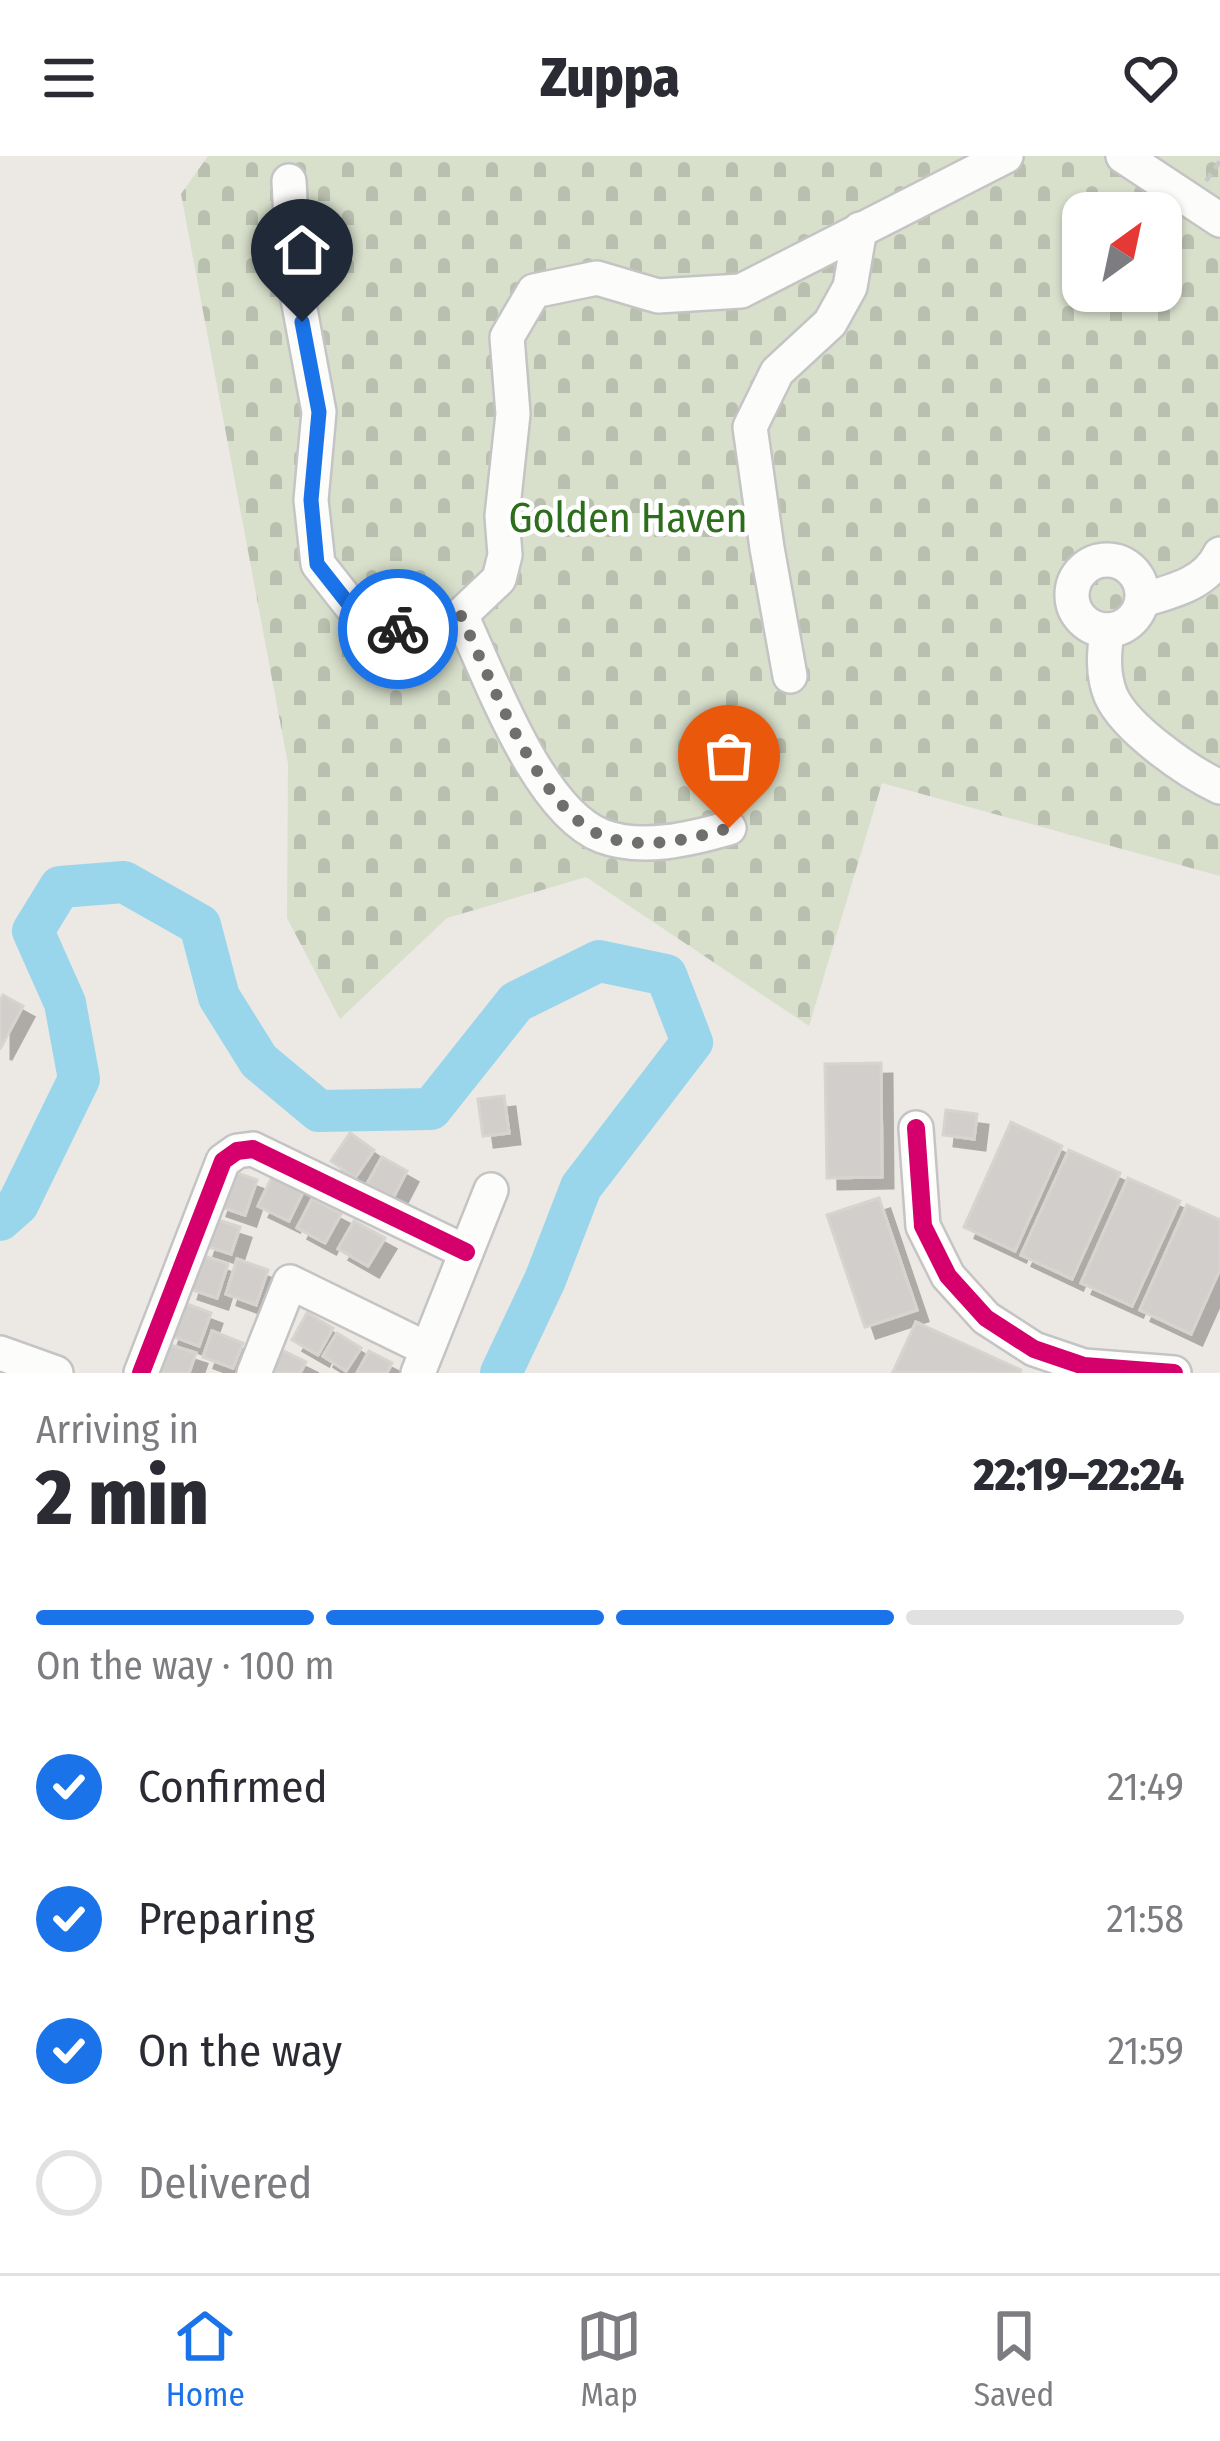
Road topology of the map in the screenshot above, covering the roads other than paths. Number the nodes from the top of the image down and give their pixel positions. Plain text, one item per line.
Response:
1 (1006, 156) edge
2 (1123, 156) edge
3 (289, 181) dead end
4 (1220, 220) edge
5 (860, 229) junction
6 (1220, 554) edge
7 (1143, 600) junction
8 (461, 616) junction
9 (1107, 630) junction
10 (790, 676) dead end
11 (1220, 787) edge
12 (729, 828) dead end
13 (916, 1128) dead end
14 (491, 1190) dead end
15 (466, 1252) junction
16 (0, 1353) edge
17 (422, 1361) edge
18 (1083, 1369) edge
19 (56, 1373) edge
20 (141, 1373) edge
21 (254, 1373) edge
22 (1174, 1373) edge

1 - 5 street
2 - 4 street
3 - 8 street
5 - 8 street
5 - 10 street
6 - 7 street
7 - 9 street
7 - 9 street
8 - 12 street
9 - 11 street
13 - 18 street
14 - 15 street
15 - 17 street
15 - 20 street
16 - 19 street
17 - 21 street
18 - 22 street

